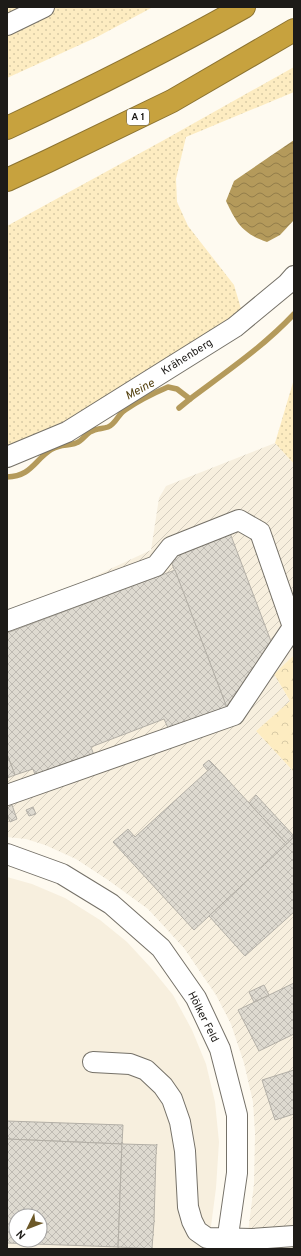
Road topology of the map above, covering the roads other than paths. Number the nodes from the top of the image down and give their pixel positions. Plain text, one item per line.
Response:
1 (44, 7) edge
2 (244, 7) edge
3 (7, 25) edge
4 (294, 30) edge
5 (7, 128) edge
6 (7, 180) edge
7 (294, 276) edge
8 (7, 457) edge
9 (7, 621) edge
10 (7, 795) edge
11 (7, 854) edge
12 (93, 1062) dead end
13 (294, 1236) edge
14 (227, 1244) edge

1 - 3 street
2 - 5 highway
4 - 6 highway, A 1
7 - 8 street, Krähenberg
9 - 10 street
11 - 14 street, Hölker Feld
12 - 14 street
13 - 14 street

